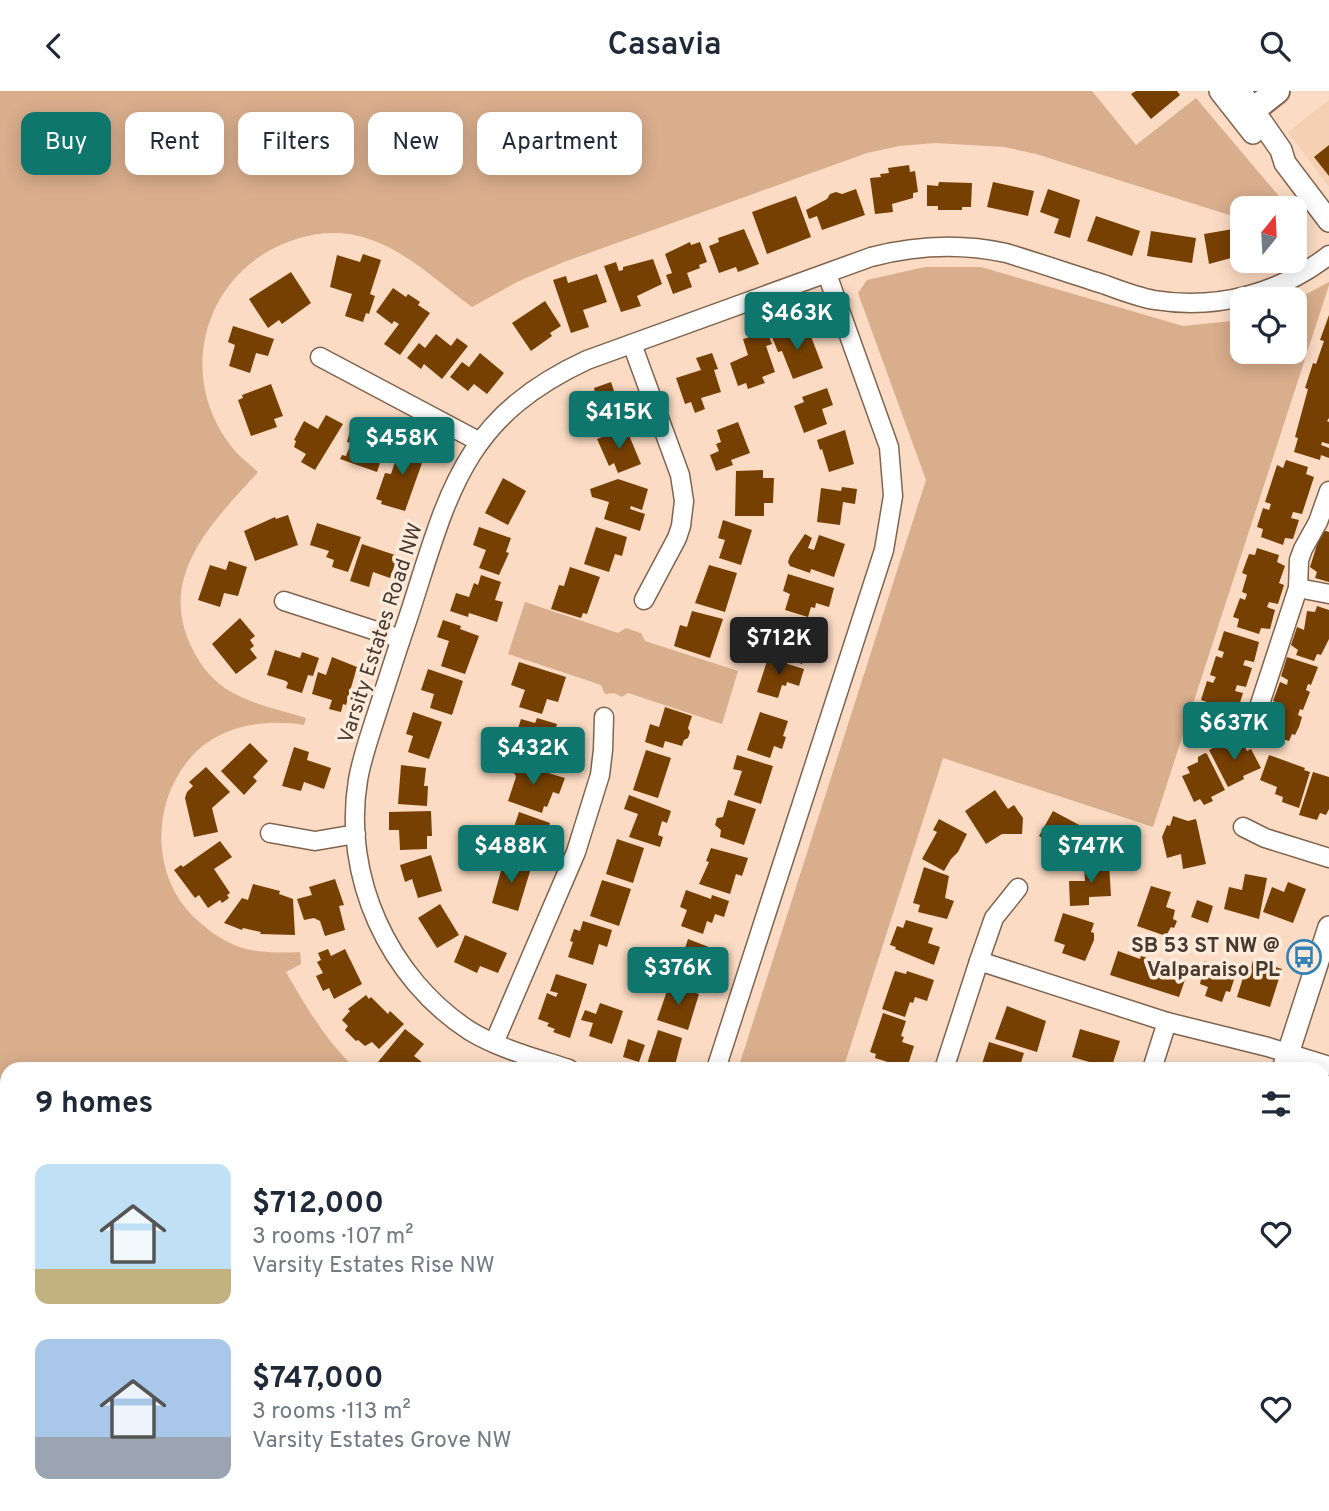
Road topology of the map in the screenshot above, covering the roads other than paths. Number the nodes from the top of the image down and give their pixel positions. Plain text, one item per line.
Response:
1 (1277, 91) edge
2 (1237, 102) edge
3 (1329, 221) edge
4 (1329, 255) edge
5 (827, 274) junction
6 (632, 344) junction
7 (320, 357) dead end
8 (480, 442) junction
9 (1329, 491) edge
10 (1298, 588) junction
11 (1329, 594) edge
12 (644, 600) dead end
13 (284, 601) dead end
14 (401, 639) junction
15 (1258, 710) dead end
16 (604, 717) dead end
17 (1244, 827) dead end
18 (270, 833) dead end
19 (356, 834) junction
20 (1329, 858) edge
21 (1018, 888) dead end
22 (1329, 927) edge
23 (979, 961) junction
24 (1329, 971) edge
25 (1167, 1023) junction
26 (494, 1043) junction
27 (549, 1062) edge
28 (718, 1062) edge
29 (946, 1062) edge
30 (1154, 1062) edge
31 (1292, 1062) edge

1 - 2 main road
2 - 3 street
4 - 5 street, Varsity Estates Road NW
5 - 6 street, Varsity Estates Road NW
5 - 28 street
6 - 8 street, Varsity Estates Road NW
6 - 12 street
7 - 8 street
8 - 14 street, Varsity Estates Road NW
9 - 10 street
10 - 11 street
10 - 15 street
13 - 14 street
14 - 19 street, Varsity Estates Road NW
16 - 26 street
17 - 20 street
18 - 19 street
19 - 26 street, Varsity Estates Road NW
21 - 23 street
22 - 31 street
23 - 25 street
23 - 29 street
24 - 31 street
25 - 30 street
25 - 31 street
26 - 27 street, Varsity Estates Road NW

